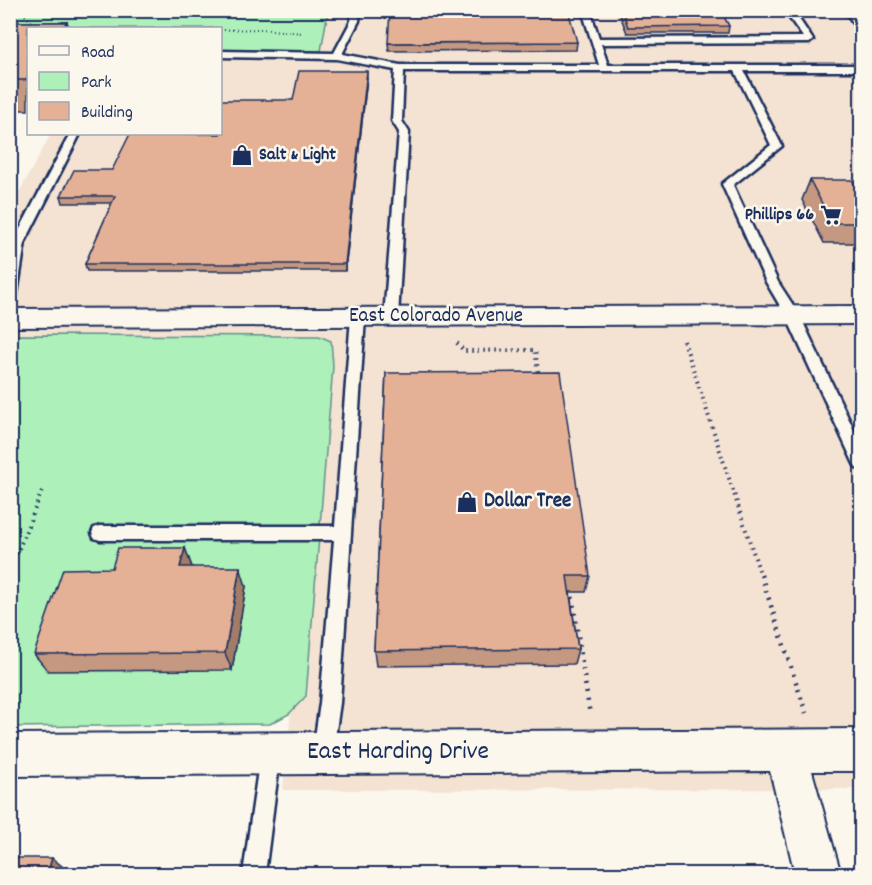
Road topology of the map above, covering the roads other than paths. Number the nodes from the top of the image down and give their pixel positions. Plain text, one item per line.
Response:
1 (356, 10) edge
2 (586, 10) edge
3 (788, 10) edge
4 (853, 10) edge
5 (861, 21) edge
6 (596, 41) junction
7 (222, 54) edge
8 (338, 56) junction
9 (400, 68) junction
10 (604, 68) junction
11 (738, 68) junction
12 (861, 68) edge
13 (74, 135) edge
14 (10, 301) edge
15 (861, 315) edge
16 (793, 316) junction
17 (358, 317) junction
18 (391, 317) junction
19 (10, 318) edge
20 (861, 464) edge
21 (100, 534) dead end
22 (342, 534) junction
23 (802, 750) junction
24 (861, 750) edge
25 (322, 752) junction
26 (271, 753) junction
27 (10, 755) edge
28 (254, 874) edge
29 (818, 874) edge

1 - 8 lane
2 - 6 lane
3 - 6 lane
4 - 5 main road
6 - 10 lane
7 - 8 lane
8 - 9 lane
9 - 10 lane
9 - 18 lane
10 - 11 lane
11 - 12 lane
11 - 16 lane
13 - 14 lane
15 - 16 street, East Colorado Avenue
16 - 18 street, East Colorado Avenue
16 - 20 lane
17 - 18 street, East Colorado Avenue
17 - 19 street, East Colorado Avenue
17 - 22 lane
21 - 22 lane
22 - 25 lane
23 - 24 street, East Harding Drive
23 - 25 street, East Harding Drive
23 - 29 street
25 - 26 street, East Harding Drive
26 - 27 street, East Harding Drive
26 - 28 lane

